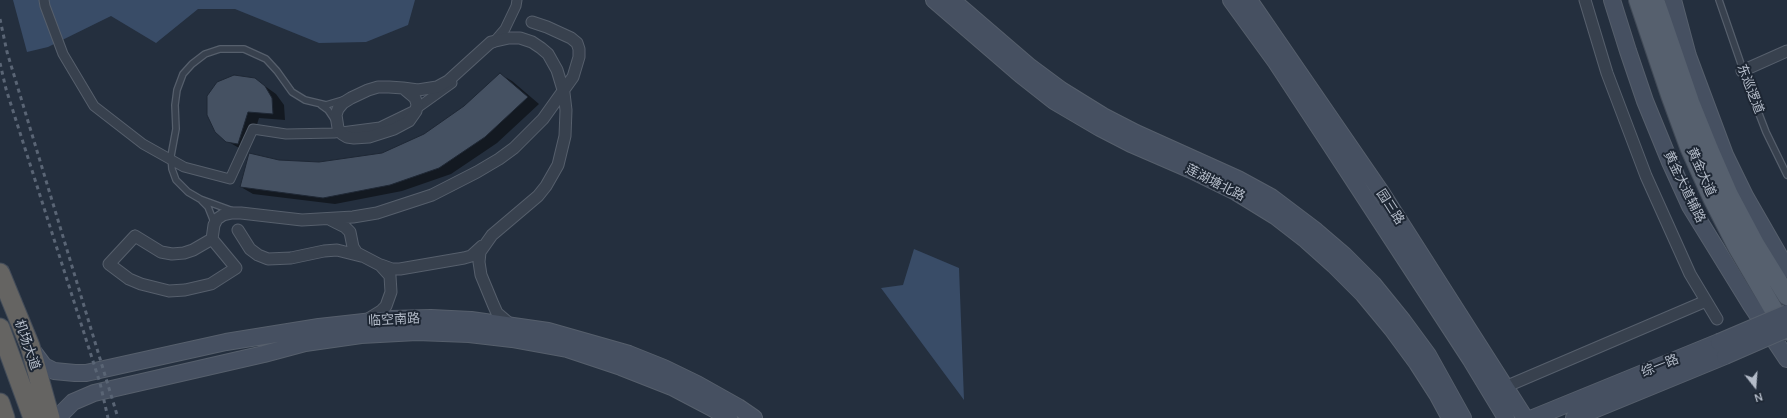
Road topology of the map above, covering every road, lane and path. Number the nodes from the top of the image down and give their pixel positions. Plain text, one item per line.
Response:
1 (44, 0) edge
2 (517, 0) edge
3 (934, 0) edge
4 (952, 0) edge
5 (1231, 0) edge
6 (1249, 0) edge
7 (1585, 0) edge
8 (1612, 0) edge
9 (1638, 0) edge
10 (1656, 0) edge
11 (1673, 0) edge
12 (1719, 0) edge
13 (532, 22) dead end
14 (495, 41) junction
15 (1787, 51) edge
16 (1742, 71) junction
17 (573, 77) junction
18 (403, 88) junction
19 (428, 90) junction
20 (563, 91) junction
21 (351, 98) junction
22 (319, 104) junction
23 (417, 106) junction
24 (566, 110) junction
25 (336, 122) junction
26 (341, 132) junction
27 (171, 160) junction
28 (1787, 174) edge
29 (200, 199) junction
30 (241, 213) junction
31 (329, 219) junction
32 (214, 225) junction
33 (238, 230) dead end
34 (212, 239) junction
35 (486, 243) junction
36 (364, 257) junction
37 (380, 265) junction
38 (1787, 269) edge
39 (0, 273) edge
40 (0, 288) edge
41 (1787, 296) edge
42 (1706, 301) junction
43 (1787, 313) edge
44 (1717, 319) dead end
45 (365, 321) junction
46 (511, 325) junction
47 (0, 328) edge
48 (1787, 329) edge
49 (1787, 333) edge
50 (30, 346) junction
51 (1722, 349) junction
52 (1787, 359) edge
53 (1505, 387) junction
54 (0, 403) edge
55 (5, 418) edge
56 (33, 418) edge
57 (50, 418) edge
58 (57, 418) edge
59 (729, 418) edge
60 (754, 418) edge
61 (1450, 418) edge
62 (1463, 418) edge
63 (1506, 418) edge
64 (1525, 418) edge
65 (1533, 418) edge
66 (1574, 418) edge

1 - 27 street
2 - 14 street
3 - 61 main road, 莲湖塘北路
4 - 62 main road, 莲湖塘北路
5 - 63 main road, 园三路
6 - 53 main road, 园三路
7 - 42 street
8 - 52 main road, 黄金大道辅路
9 - 49 main road, 黄金大道
10 - 41 main road, 黄金大道
11 - 38 main road
12 - 16 lane, 东巡逻道
13 - 17 street
14 - 19 street
14 - 20 street
14 - 23 street
15 - 16 street
16 - 28 lane, 东巡逻道
17 - 20 street
17 - 24 street
18 - 19 street
18 - 21 street
18 - 23 street
19 - 23 street
20 - 24 street
20 - 31 street
21 - 22 lane
21 - 25 street
22 - 25 lane
22 - 27 lane
23 - 26 street
24 - 35 street
25 - 26 street
26 - 27 street
27 - 29 lane
29 - 30 lane
29 - 32 lane
30 - 31 street
30 - 32 street
31 - 36 street
32 - 34 street
33 - 36 street
34 - 34 street
35 - 37 street
35 - 46 street
36 - 37 street
37 - 45 street
39 - 50 highway, 机场大道
40 - 57 highway, 机场大道
42 - 44 street
42 - 53 street
43 - 51 main road, 综一路, bridge
45 - 46 main road, 临空南路
45 - 50 main road, 临空南路
46 - 60 main road, 临空南路
47 - 56 highway, 机场大道
48 - 51 main road, 综一路, bridge
50 - 57 highway, 机场大道
51 - 65 main road, 综一路
51 - 66 main road, 综一路
53 - 64 main road, 园三路
54 - 55 highway
58 - 59 main road, 临空南路

